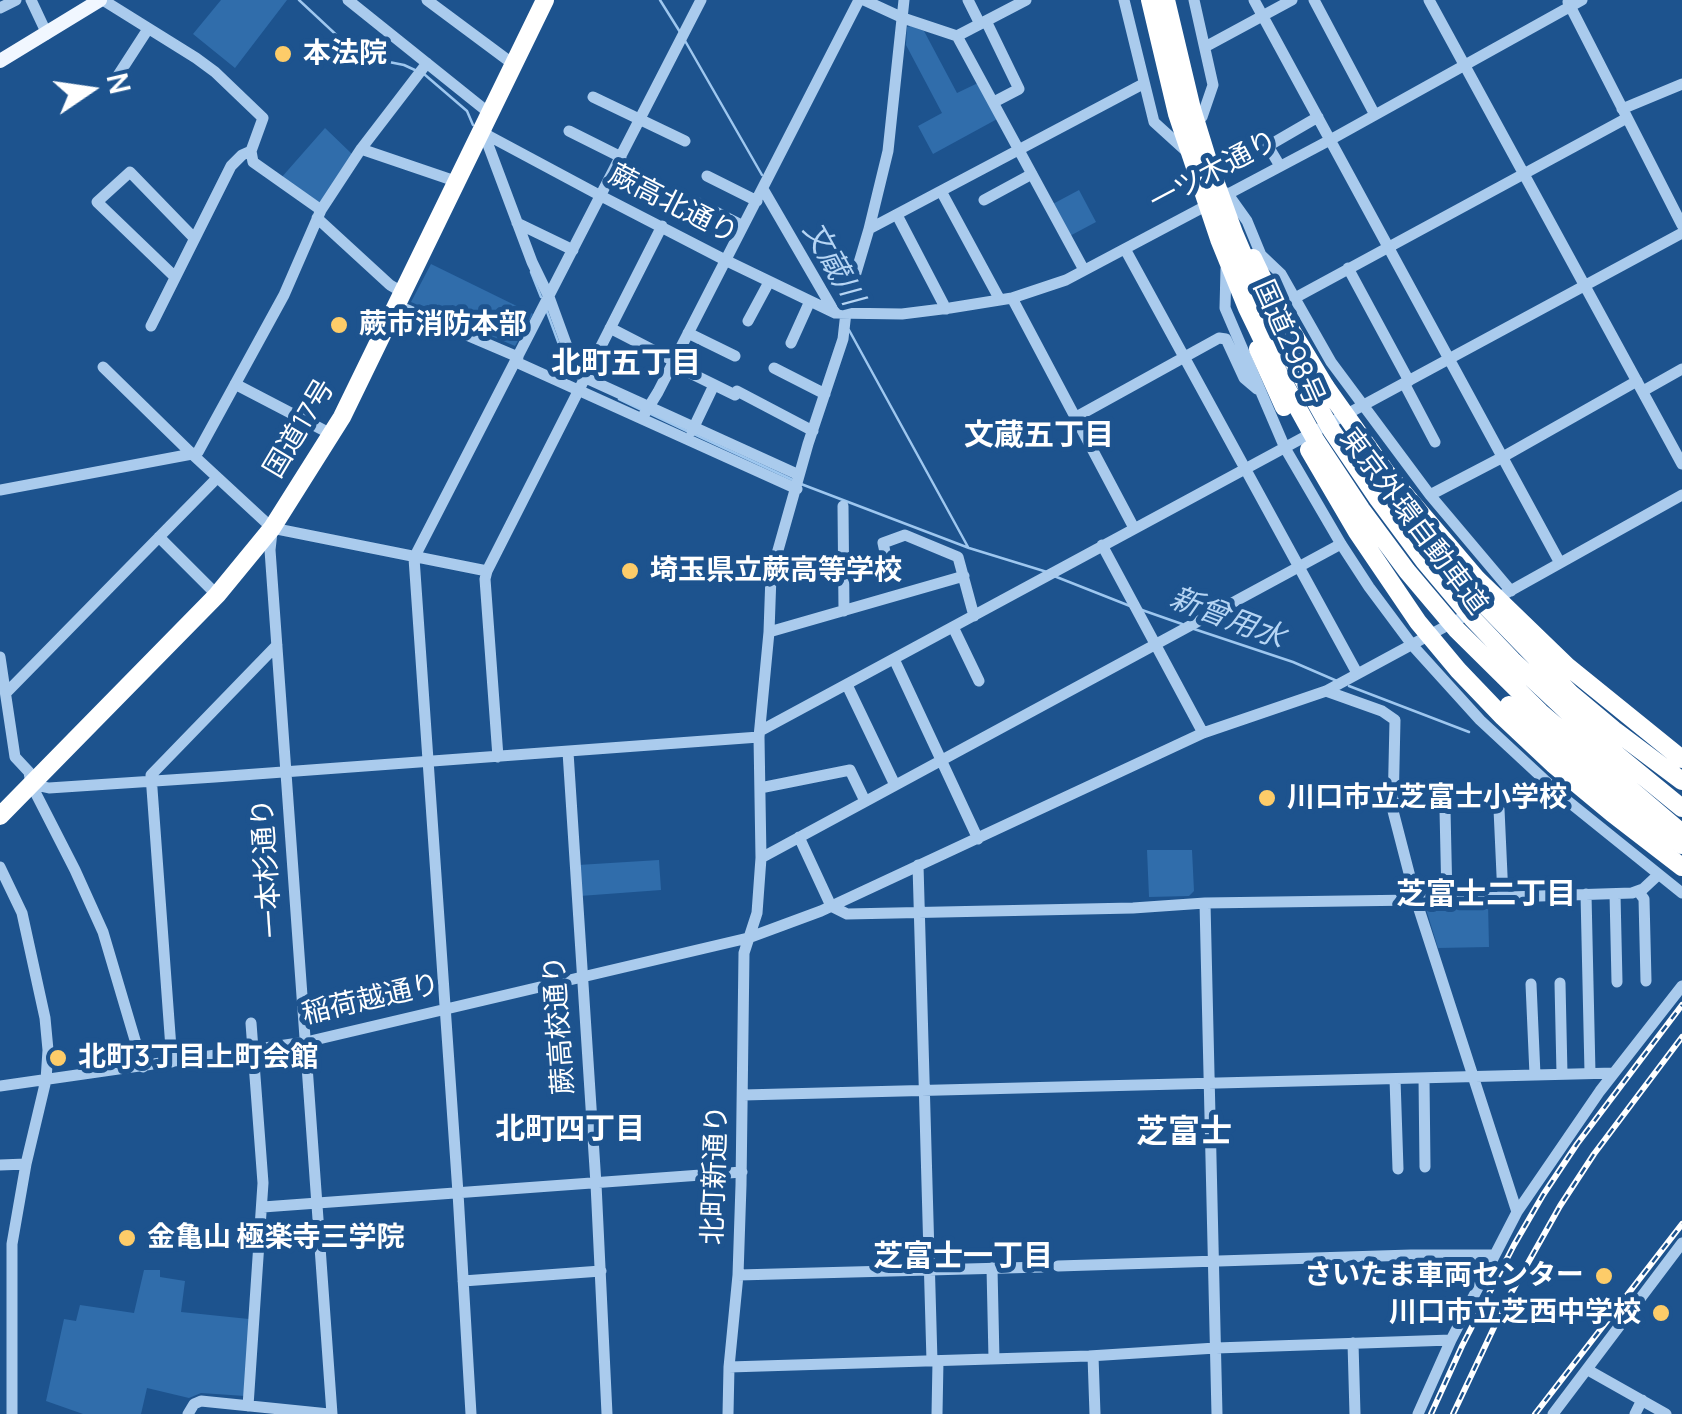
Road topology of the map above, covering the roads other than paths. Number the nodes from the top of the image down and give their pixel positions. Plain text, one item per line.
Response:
1 (16, 0) edge
2 (31, 0) edge
3 (101, 0) edge
4 (348, 0) edge
5 (428, 0) edge
6 (546, 0) edge
7 (700, 0) edge
8 (861, 0) edge
9 (904, 0) edge
10 (968, 0) edge
11 (1026, 0) edge
12 (1124, 0) edge
13 (1152, 0) edge
14 (1170, 0) edge
15 (1194, 0) edge
16 (1254, 0) edge
17 (1292, 0) edge
18 (1314, 0) edge
19 (1429, 0) edge
20 (1582, 0) edge
21 (1568, 3) edge
22 (1010, 4) edge
23 (0, 8) edge
24 (1262, 16) junction
25 (902, 18) junction
26 (983, 23) junction
27 (148, 28) junction
28 (47, 34) junction
29 (958, 36) junction
30 (1205, 47) junction
31 (0, 61) edge
32 (513, 64) junction
33 (1465, 65) junction
34 (422, 69) junction
35 (115, 80) dead end
36 (1143, 84) junction
37 (1682, 84) edge
38 (593, 98) dead end
39 (994, 102) junction
40 (1625, 113) junction
41 (1375, 115) junction
42 (1202, 117) junction
43 (1318, 118) junction
44 (640, 120) junction
45 (482, 129) junction
46 (569, 130) dead end
47 (1330, 140) junction
48 (685, 141) dead end
49 (361, 149) junction
50 (1020, 149) junction
51 (251, 151) junction
52 (1191, 154) junction
53 (621, 157) junction
54 (1280, 166) junction
55 (1032, 174) junction
56 (1525, 174) junction
57 (707, 176) dead end
58 (456, 182) junction
59 (765, 184) junction
60 (941, 191) junction
61 (1227, 193) junction
62 (602, 196) junction
63 (984, 200) dead end
64 (694, 201) dead end
65 (756, 201) junction
66 (1204, 205) junction
67 (319, 214) junction
68 (897, 215) junction
69 (517, 222) junction
70 (1682, 225) edge
71 (662, 226) junction
72 (744, 226) junction
73 (869, 229) junction
74 (1682, 232) edge
75 (194, 238) junction
76 (1387, 246) junction
77 (1125, 249) junction
78 (574, 250) junction
79 (726, 260) junction
80 (1348, 268) junction
81 (1226, 269) junction
82 (1084, 270) junction
83 (174, 277) junction
84 (769, 282) junction
85 (1586, 285) junction
86 (399, 298) junction
87 (548, 298) junction
88 (1006, 299) junction
89 (1293, 299) junction
90 (810, 301) junction
91 (946, 309) junction
92 (842, 316) junction
93 (748, 321) dead end
94 (151, 326) dead end
95 (610, 328) junction
96 (688, 334) junction
97 (790, 343) dead end
98 (735, 356) dead end
99 (1183, 358) junction
100 (517, 360) junction
101 (1448, 360) junction
102 (673, 363) junction
103 (103, 367) dead end
104 (774, 368) dead end
105 (1682, 369) edge
106 (1407, 382) junction
107 (235, 384) junction
108 (582, 384) junction
109 (714, 385) junction
110 (1640, 386) junction
111 (1261, 393) junction
112 (825, 394) junction
113 (1362, 406) junction
114 (645, 412) junction
115 (1076, 417) junction
116 (812, 431) junction
117 (691, 433) junction
118 (331, 434) junction
119 (755, 437) dead end
120 (1435, 442) dead end
121 (1285, 448) junction
122 (195, 453) junction
123 (745, 457) junction
124 (1501, 458) junction
125 (1682, 464) edge
126 (1245, 470) junction
127 (1386, 472) junction
128 (217, 478) junction
129 (798, 482) junction
130 (0, 490) edge
131 (1430, 495) junction
132 (1682, 495) edge
133 (844, 506) dead end
134 (272, 528) junction
135 (1134, 528) junction
136 (159, 538) junction
137 (1341, 544) junction
138 (1102, 545) junction
139 (884, 552) dead end
140 (414, 558) junction
141 (1560, 564) junction
142 (1298, 567) junction
143 (487, 571) junction
144 (964, 576) junction
145 (1510, 591) junction
146 (217, 595) junction
147 (844, 610) junction
148 (974, 616) junction
149 (1418, 622) junction
150 (953, 627) junction
151 (769, 632) junction
152 (1155, 644) junction
153 (277, 645) junction
154 (1413, 646) junction
155 (0, 657) edge
156 (894, 660) junction
157 (1352, 676) junction
158 (979, 681) dead end
159 (847, 684) junction
160 (1329, 689) junction
161 (6, 692) junction
162 (1203, 733) junction
163 (759, 734) junction
164 (568, 752) junction
165 (498, 757) junction
166 (1682, 758) edge
167 (942, 760) junction
168 (428, 761) junction
169 (286, 772) junction
170 (151, 781) junction
171 (1682, 781) edge
172 (31, 784) junction
173 (895, 785) junction
174 (760, 788) junction
175 (865, 802) junction
176 (1682, 808) edge
177 (1500, 809) dead end
178 (1444, 810) dead end
179 (0, 816) edge
180 (1682, 833) edge
181 (798, 837) junction
182 (978, 839) junction
183 (1682, 845) edge
184 (761, 858) junction
185 (918, 865) junction
186 (0, 867) edge
187 (1682, 867) edge
188 (1658, 874) junction
189 (1638, 891) junction
190 (1682, 892) edge
191 (1586, 894) junction
192 (1615, 894) junction
193 (1504, 897) junction
194 (1446, 899) junction
195 (1416, 900) junction
196 (1205, 903) junction
197 (831, 906) junction
198 (921, 913) junction
199 (748, 938) junction
200 (582, 977) junction
201 (1646, 981) dead end
202 (1616, 982) dead end
203 (1531, 984) dead end
204 (1560, 984) dead end
205 (1682, 986) edge
206 (445, 1008) junction
207 (250, 1023) dead end
208 (306, 1042) junction
209 (253, 1050) junction
210 (172, 1062) junction
211 (143, 1066) junction
212 (1614, 1073) junction
213 (1562, 1074) junction
214 (1590, 1074) junction
215 (1535, 1075) junction
216 (1472, 1077) junction
217 (1394, 1078) junction
218 (1424, 1078) junction
219 (46, 1080) junction
220 (1210, 1083) junction
221 (0, 1086) edge
222 (925, 1091) junction
223 (743, 1095) junction
224 (26, 1164) junction
225 (0, 1165) edge
226 (1425, 1167) dead end
227 (1398, 1169) dead end
228 (742, 1172) junction
229 (596, 1184) junction
230 (458, 1193) junction
231 (318, 1204) junction
232 (263, 1207) junction
233 (1517, 1212) junction
234 (1682, 1243) edge
235 (1494, 1255) junction
236 (1214, 1261) junction
237 (1058, 1266) dead end
238 (1043, 1267) dead end
239 (992, 1268) junction
240 (930, 1270) junction
241 (601, 1272) junction
242 (738, 1274) junction
243 (463, 1281) junction
244 (1451, 1340) junction
245 (1353, 1343) junction
246 (1216, 1348) junction
247 (1093, 1356) junction
248 (994, 1359) junction
249 (935, 1361) junction
250 (729, 1367) junction
251 (1588, 1370) junction
252 (1642, 1400) junction
253 (248, 1406) junction
254 (6, 1413) edge
255 (188, 1414) edge
256 (330, 1414) edge
257 (471, 1414) edge
258 (607, 1414) edge
259 (728, 1414) edge
260 (938, 1414) edge
261 (1095, 1414) edge
262 (1217, 1414) edge
263 (1354, 1414) edge
264 (1418, 1414) edge
265 (1553, 1414) edge
266 (1635, 1414) edge
267 (1666, 1414) edge

1 - 23 street
2 - 28 street
3 - 27 street
3 - 28 main road
4 - 34 street, 蕨高北通り
5 - 32 street
6 - 32 highway, 国道17号
7 - 44 street
8 - 25 street
8 - 59 street
9 - 25 street, 北町新通り
10 - 26 street
11 - 22 street
12 - 36 street
13 - 52 highway, 国道298号
13 - 180 highway, 東京外環自動車道, bridge
14 - 42 highway, 国道298号
14 - 176 highway, 東京外環自動車道, bridge
15 - 30 street
16 - 24 street
17 - 24 street
18 - 41 street
19 - 33 street
20 - 21 street, 一ツ木通り
21 - 33 street, 一ツ木通り
21 - 40 street
22 - 26 street
24 - 30 street
24 - 43 street
25 - 29 street
25 - 73 street, 北町新通り
26 - 29 street
26 - 39 street
27 - 35 street
27 - 51 street
28 - 31 main road
29 - 39 street
30 - 42 street
32 - 45 highway, 国道17号
33 - 41 street, 一ツ木通り
33 - 56 street
34 - 45 street, 蕨高北通り
34 - 49 street
36 - 50 street
36 - 52 street
37 - 40 street
38 - 44 street
39 - 50 street
40 - 56 street
40 - 70 street
41 - 47 street, 一ツ木通り
42 - 61 highway, 国道298号
43 - 47 street
43 - 54 street
44 - 48 street
44 - 53 street
45 - 58 highway, 国道17号
45 - 62 street, 蕨高北通り
45 - 69 street
46 - 53 street
47 - 54 street, 一ツ木通り
47 - 76 street
49 - 58 street
49 - 67 street
50 - 55 street
50 - 60 street
51 - 67 street
51 - 75 street
52 - 66 highway, 国道298号
53 - 62 street
54 - 61 street, 一ツ木通り
55 - 63 street
55 - 82 street
56 - 76 street
56 - 85 street
57 - 65 street
58 - 86 highway, 国道17号
59 - 65 street
59 - 92 street
60 - 68 street
60 - 88 street
61 - 66 street, 一ツ木通り
61 - 89 street
61 - 127 highway, 国道298号, bridge
62 - 71 street, 蕨高北通り
62 - 78 street
64 - 72 street
65 - 72 street
66 - 77 street, 一ツ木通り
66 - 81 highway, 国道298号
67 - 86 street
67 - 107 street
68 - 73 street
68 - 91 street
69 - 78 street
69 - 87 street
71 - 79 street, 蕨高北通り
71 - 95 street
72 - 79 street
73 - 92 street, 北町新通り
74 - 85 street
75 - 83 street
75 - 83 street
76 - 80 street
76 - 101 street
77 - 82 street, 一ツ木通り
77 - 99 street
78 - 87 street
79 - 84 street, 蕨高北通り
79 - 96 street
80 - 89 street
80 - 106 street
81 - 111 street
81 - 149 highway, 国道298号, bridge
82 - 88 street, 一ツ木通り
83 - 94 street
84 - 90 street, 蕨高北通り
84 - 93 street
85 - 101 street
85 - 110 street
86 - 100 street
86 - 118 highway, 国道17号
87 - 100 street
87 - 108 street
88 - 91 street, 一ツ木通り
88 - 115 street
89 - 113 street
90 - 92 street, 蕨高北通り
90 - 97 street
91 - 92 street, 一ツ木通り
92 - 112 street, 北町新通り
95 - 102 street
95 - 108 street
96 - 98 street
96 - 102 street
99 - 111 street
99 - 115 street
99 - 126 street
100 - 108 street
100 - 140 street
101 - 106 street
101 - 124 street
102 - 109 street
102 - 114 street
103 - 122 street
104 - 112 street
105 - 110 street
106 - 113 street
106 - 120 street
107 - 118 street
107 - 122 street
108 - 114 street
108 - 143 street
109 - 116 street
109 - 117 street
110 - 124 street
110 - 125 street
111 - 121 street
112 - 116 street, 北町新通り
113 - 121 street
113 - 131 street
114 - 117 street
115 - 135 street
116 - 129 street, 北町新通り
117 - 123 street
118 - 134 highway, 国道17号
119 - 123 street
121 - 126 street
121 - 137 street
122 - 128 street
122 - 130 street
123 - 129 street
124 - 131 street
124 - 141 street
126 - 135 street
126 - 142 street
127 - 166 highway, 国道298号, bridge
127 - 171 highway, bridge
128 - 134 street
128 - 136 street
129 - 151 street, 北町新通り
131 - 145 street
132 - 141 street, 稲荷越通り
133 - 147 street
134 - 140 street
134 - 146 highway, 国道17号
134 - 153 street, 一本杉通り
135 - 138 street
136 - 146 street
136 - 161 street
137 - 142 street
137 - 154 street
138 - 148 street
138 - 152 street
139 - 144 street
140 - 143 street
140 - 168 street
141 - 145 street, 稲荷越通り
142 - 152 street
142 - 157 street
143 - 165 street
144 - 147 street
144 - 148 street
145 - 154 street, 稲荷越通り
146 - 172 highway, 国道17号
147 - 151 street
148 - 150 street
149 - 183 highway, bridge
149 - 187 highway, 国道298号, bridge
150 - 156 street
150 - 158 street
151 - 163 street, 北町新通り
152 - 162 street
152 - 167 street
153 - 169 street, 一本杉通り
153 - 170 street
154 - 157 street, 稲荷越通り
154 - 188 street
155 - 161 street
156 - 159 street
156 - 167 street
157 - 160 street, 稲荷越通り
159 - 163 street
159 - 173 street
160 - 162 street, 稲荷越通り
160 - 195 street
161 - 172 street
162 - 182 street, 稲荷越通り
163 - 164 street
163 - 174 street, 北町新通り
164 - 165 street
164 - 200 street, 蕨高校通り
165 - 168 street
167 - 173 street
167 - 182 street
168 - 169 street
168 - 206 street
169 - 170 street
169 - 208 street, 一本杉通り
170 - 172 street
170 - 210 street
172 - 179 highway, 国道17号
172 - 211 street
173 - 175 street
174 - 175 street
174 - 184 street, 北町新通り
175 - 181 street
177 - 193 street
178 - 194 street
181 - 184 street
181 - 197 street
182 - 185 street, 稲荷越通り
184 - 199 street, 北町新通り
185 - 197 street, 稲荷越通り
185 - 198 street
186 - 219 street
188 - 189 street
188 - 190 street
189 - 192 street
189 - 201 street
191 - 192 street
191 - 193 street
191 - 214 street
192 - 202 street
193 - 194 street
194 - 195 street
195 - 196 street
195 - 216 street
196 - 198 street
196 - 220 street
197 - 198 street
197 - 199 street, 稲荷越通り
198 - 222 street
199 - 200 street, 稲荷越通り
199 - 223 street, 北町新通り
200 - 206 street, 稲荷越通り
200 - 229 street, 蕨高校通り
203 - 215 street
204 - 213 street
205 - 212 street
206 - 208 street, 稲荷越通り
206 - 230 street
207 - 209 street
208 - 209 street, 稲荷越通り
208 - 231 street, 一本杉通り
209 - 210 street, 稲荷越通り
209 - 232 street
210 - 211 street, 稲荷越通り
211 - 219 street, 稲荷越通り
212 - 214 street
212 - 233 street
213 - 214 street
213 - 215 street
215 - 216 street
216 - 218 street
216 - 233 street
217 - 218 street
217 - 220 street
217 - 227 street
218 - 226 street
219 - 221 street, 稲荷越通り
219 - 224 street
220 - 222 street
220 - 236 street
222 - 223 street
222 - 240 street
223 - 228 street, 北町新通り
224 - 225 street
224 - 254 street
228 - 229 street
228 - 242 street, 北町新通り
229 - 230 street
229 - 241 street, 蕨高校通り
230 - 231 street
230 - 243 street
231 - 232 street
231 - 256 street, 一本杉通り
232 - 253 street
233 - 235 street
234 - 251 street
235 - 236 street
235 - 244 street
236 - 237 street
236 - 246 street
238 - 239 street
239 - 240 street
239 - 248 street
240 - 242 street
240 - 249 street
241 - 243 street
241 - 258 street, 蕨高校通り
242 - 250 street, 北町新通り
243 - 257 street
244 - 245 street
244 - 264 street
245 - 246 street
245 - 263 street
246 - 247 street
246 - 262 street
247 - 248 street
247 - 261 street
248 - 249 street
249 - 250 street
249 - 260 street
250 - 259 street, 北町新通り
251 - 252 street
251 - 265 street
252 - 266 street
252 - 267 street
253 - 255 street
253 - 256 street

